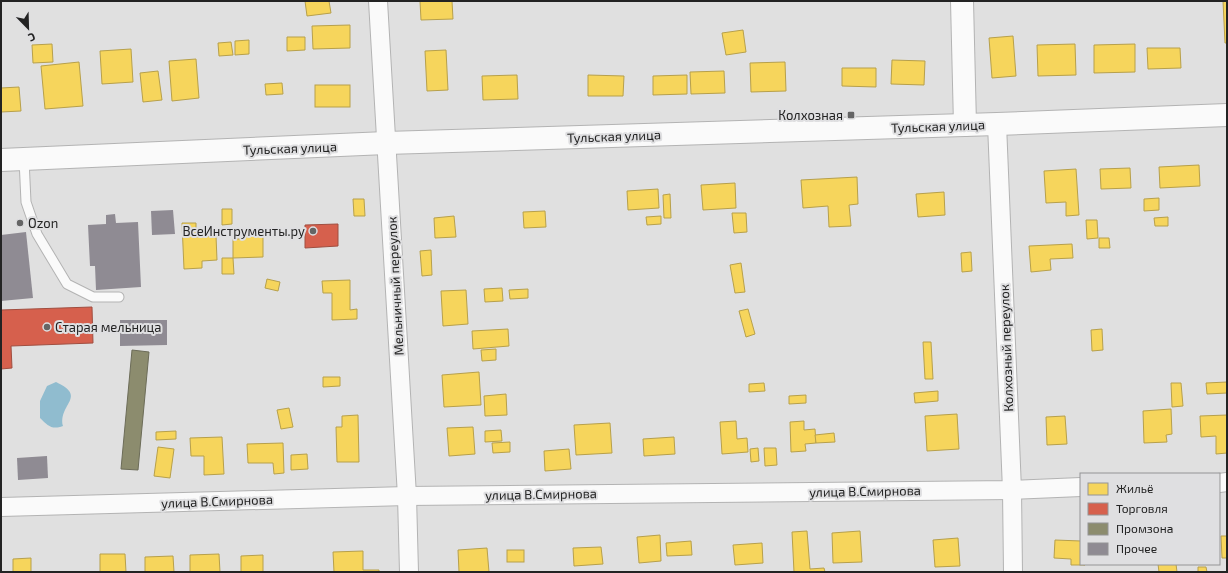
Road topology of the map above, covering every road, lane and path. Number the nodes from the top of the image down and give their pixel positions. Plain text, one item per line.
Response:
1 (378, 1) edge
2 (962, 1) edge
3 (1227, 115) edge
4 (997, 124) junction
5 (965, 125) junction
6 (386, 144) junction
7 (24, 159) junction
8 (1, 160) edge
9 (119, 297) dead end
10 (1080, 487) edge
11 (1012, 490) junction
12 (407, 496) junction
13 (1, 507) edge
14 (409, 572) edge
15 (1013, 572) edge

1 - 6 street, Мельничный переулок
2 - 5 main road
3 - 4 main road, Тульская улица
4 - 5 main road, Тульская улица
4 - 11 street, Колхозный переулок
5 - 6 main road, Тульская улица
6 - 7 main road, Тульская улица
6 - 12 street, Мельничный переулок
7 - 8 main road, Тульская улица
7 - 9 lane
10 - 11 street, улица В.Смирнова
11 - 12 street, улица В.Смирнова
11 - 15 street, Колхозный переулок
12 - 13 street, улица В.Смирнова
12 - 14 street, Мельничный переулок

